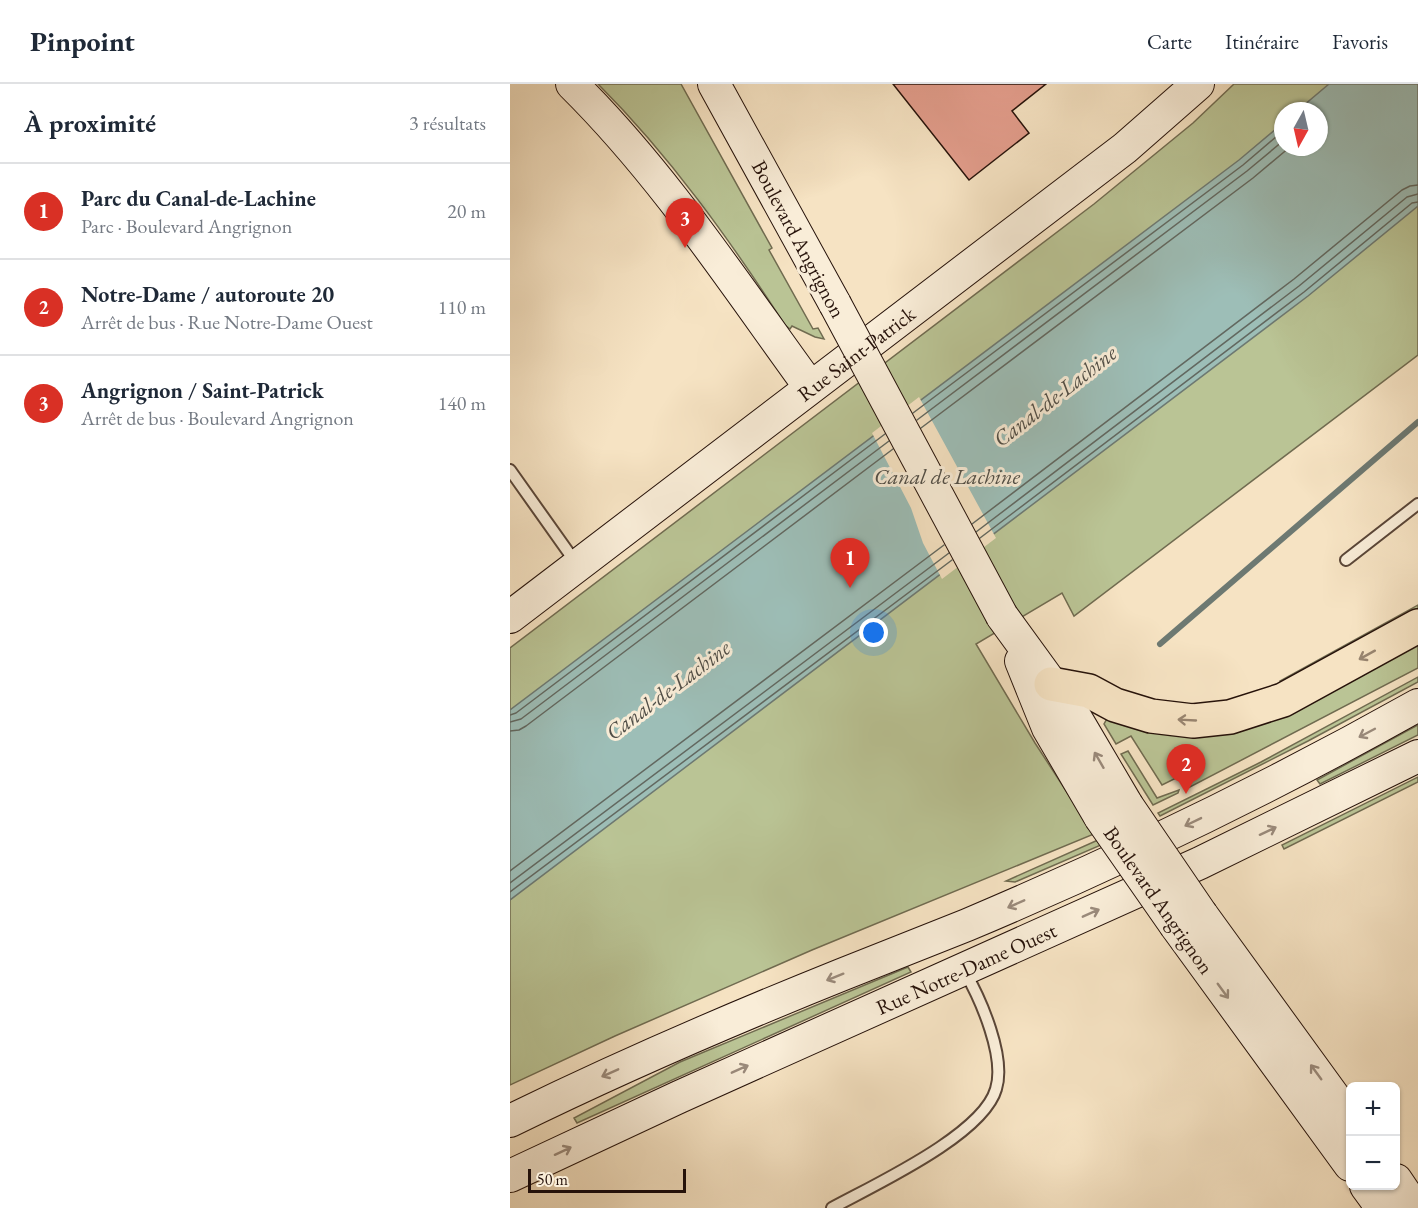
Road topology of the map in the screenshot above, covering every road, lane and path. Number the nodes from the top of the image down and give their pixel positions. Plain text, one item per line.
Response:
1 (572, 84) edge
2 (714, 84) edge
3 (1198, 84) edge
4 (810, 387) junction
5 (510, 470) edge
6 (1418, 504) edge
7 (1346, 560) dead end
8 (578, 566) junction
9 (1002, 616) junction
10 (510, 617) edge
11 (1418, 626) edge
12 (1051, 684) junction
13 (1418, 705) edge
14 (1418, 756) edge
15 (1113, 811) junction
16 (1189, 921) junction
17 (964, 969) junction
18 (1346, 1114) edge
19 (510, 1121) edge
20 (1346, 1159) edge
21 (1400, 1171) edge
22 (1418, 1172) edge
23 (510, 1176) edge
24 (1400, 1187) edge
25 (1369, 1190) edge
26 (832, 1208) edge
27 (1382, 1208) edge
28 (1415, 1208) edge

1 - 4 main road
2 - 9 main road, Boulevard Angrignon, bridge
3 - 4 main road, Rue Saint-Patrick
4 - 8 main road, Rue Saint-Patrick
5 - 8 lane
6 - 7 lane
8 - 10 main road, Rue Saint-Patrick
9 - 12 main road, Boulevard Angrignon
9 - 15 main road, Boulevard Angrignon
11 -> 12 main road
15 -> 12 main road, Boulevard Angrignon
13 -> 19 main road, Rue Notre-Dame Ouest
17 -> 14 main road, Rue Notre-Dame Ouest
15 - 16 main road, Boulevard Angrignon, bridge
18 -> 16 main road, Boulevard Angrignon
16 -> 20 main road, Boulevard Angrignon
23 -> 17 main road, Rue Notre-Dame Ouest
17 - 26 lane
21 - 22 main road
24 - 28 main road
25 - 27 main road

